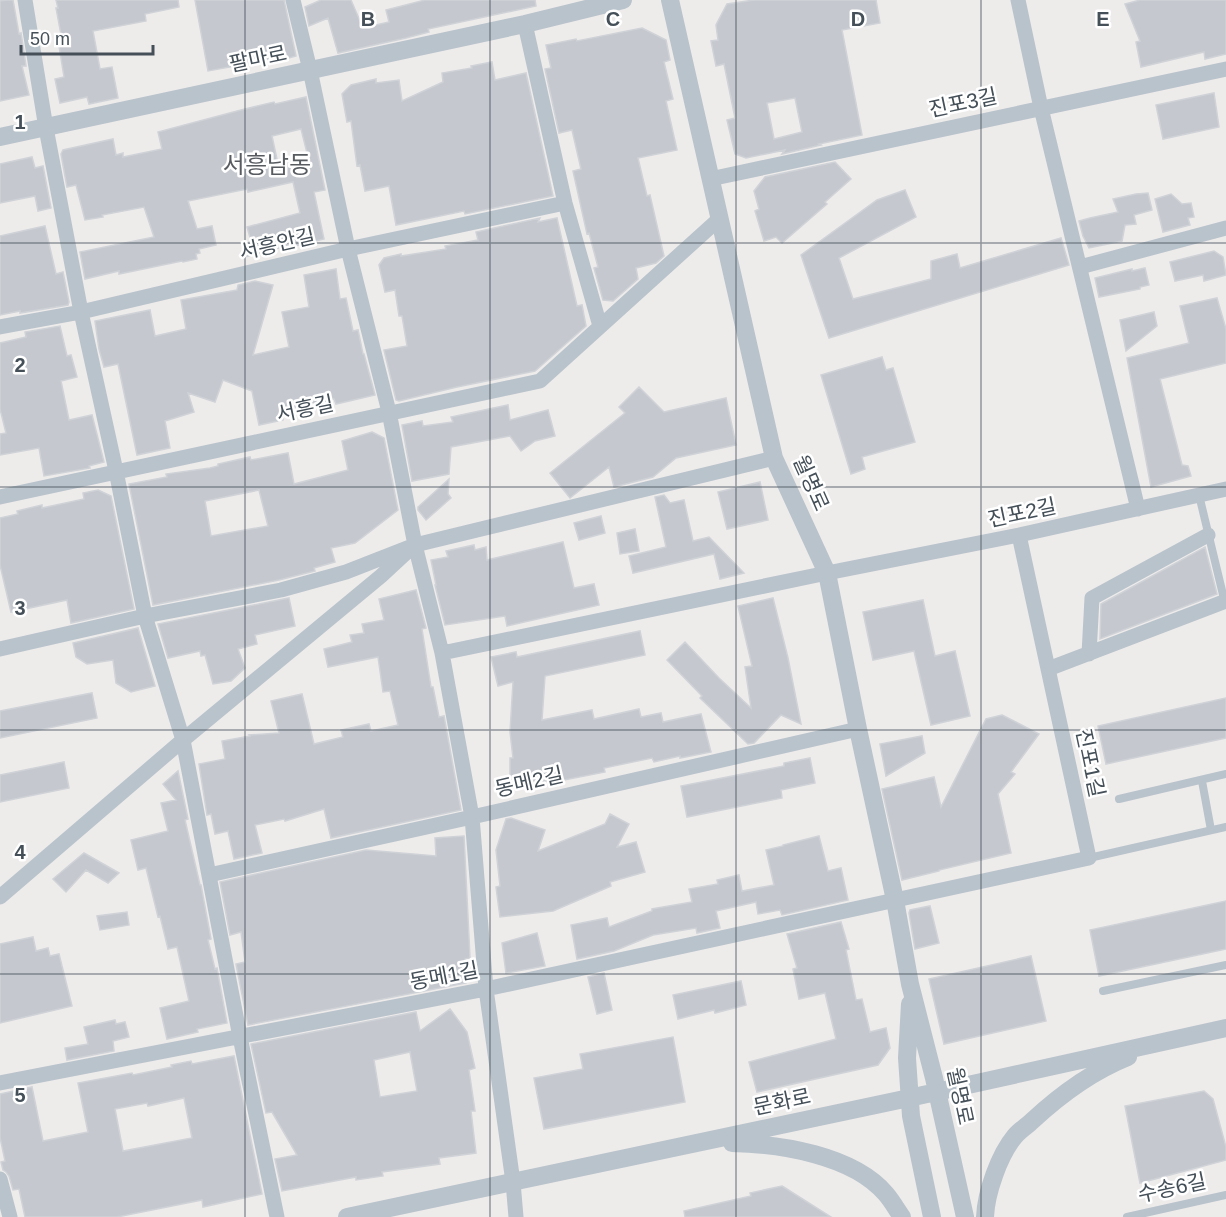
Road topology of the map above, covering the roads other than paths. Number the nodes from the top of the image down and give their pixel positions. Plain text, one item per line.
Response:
1 (25, 0) edge
2 (293, 0) edge
3 (623, 0) edge
4 (670, 0) edge
5 (1018, 0) edge
6 (525, 24) junction
7 (1226, 69) edge
8 (310, 70) junction
9 (1041, 108) junction
10 (46, 128) junction
11 (0, 137) edge
12 (710, 179) junction
13 (565, 203) junction
14 (719, 219) junction
15 (1226, 228) edge
16 (348, 249) junction
17 (1080, 267) junction
18 (81, 312) junction
19 (600, 326) junction
20 (0, 327) edge
21 (389, 412) junction
22 (774, 458) junction
23 (116, 471) junction
24 (1226, 489) edge
25 (1199, 495) junction
26 (0, 497) edge
27 (1138, 509) junction
28 (1019, 535) junction
29 (1208, 535) junction
30 (415, 545) junction
31 (827, 573) junction
32 (1225, 603) edge
33 (145, 616) junction
34 (0, 649) edge
35 (442, 653) junction
36 (1089, 654) junction
37 (1048, 669) junction
38 (858, 729) junction
39 (183, 741) junction
40 (1226, 774) edge
41 (1202, 781) junction
42 (1119, 799) dead end
43 (472, 817) junction
44 (1226, 827) edge
45 (1211, 830) junction
46 (1089, 858) junction
47 (209, 875) junction
48 (0, 897) edge
49 (895, 900) junction
50 (1226, 965) edge
51 (910, 984) junction
52 (486, 989) junction
53 (1103, 991) dead end
54 (1226, 1029) edge
55 (240, 1037) junction
56 (1163, 1042) junction
57 (0, 1083) edge
58 (937, 1092) junction
59 (909, 1098) junction
60 (700, 1143) junction
61 (0, 1179) edge
62 (513, 1182) junction
63 (1226, 1195) edge
64 (9, 1217) edge
65 (277, 1217) edge
66 (347, 1217) edge
67 (516, 1217) edge
68 (902, 1217) edge
69 (932, 1217) edge
70 (964, 1217) edge
71 (985, 1217) edge
72 (1127, 1217) edge

1 - 10 street
2 - 8 street
3 - 6 street, 팔마로
4 - 12 street, 월명로
5 - 9 street
6 - 8 street, 팔마로
6 - 13 street
7 - 9 street, 진포3길
8 - 10 street, 팔마로
8 - 16 street
9 - 12 street, 진포3길
9 - 17 street
10 - 11 street, 팔마로
10 - 18 street
12 - 14 street, 월명로
13 - 16 street, 서흥안길
13 - 19 street
14 - 19 street, 서흥길
14 - 22 street, 월명로
15 - 17 street
16 - 18 street, 서흥안길
16 - 21 street
17 - 27 street
18 - 20 street, 서흥안길
18 - 23 street
19 - 21 street, 서흥길
21 - 23 street, 서흥길
21 - 30 street
22 - 30 street
22 - 31 street, 월명로
23 - 26 street, 서흥길
23 - 33 street
24 - 25 street, 진포2길
25 - 27 street, 진포2길
25 - 29 lane
27 - 28 street, 진포2길
28 - 31 street, 진포2길
28 - 37 street, 진포1길
29 - 32 lane
29 - 36 street
30 - 33 street
30 - 35 street
30 - 39 street
31 - 35 street, 진포2길
31 - 38 street, 월명로
32 - 36 street
33 - 34 street
33 - 39 street
35 - 43 street
36 - 37 street
37 - 46 street, 진포1길
38 - 43 street, 동메2길
38 - 49 street, 월명로
39 - 47 street
39 - 48 street
40 - 41 lane
41 - 42 lane
41 - 45 lane
43 - 47 street, 동메2길
43 - 52 street
44 - 45 lane
45 - 46 lane
46 - 49 street
47 - 55 street
49 - 51 street, 월명로
49 - 52 street, 동메1길
50 - 53 lane
51 - 58 street, 월명로
51 - 59 street, 월명로
52 - 55 street, 동메1길
52 - 62 street
54 - 56 street, 문화로
55 - 57 street, 동메1길
55 - 65 street
56 - 58 street, 문화로
56 - 71 street
58 - 59 street, 문화로
58 - 70 street, 월명로
59 - 60 street, 문화로
59 - 69 street, 월명로
60 - 62 street, 문화로
60 - 68 street
61 - 64 street
62 - 66 street, 문화로
62 - 67 street
63 - 72 lane, 수송6길

